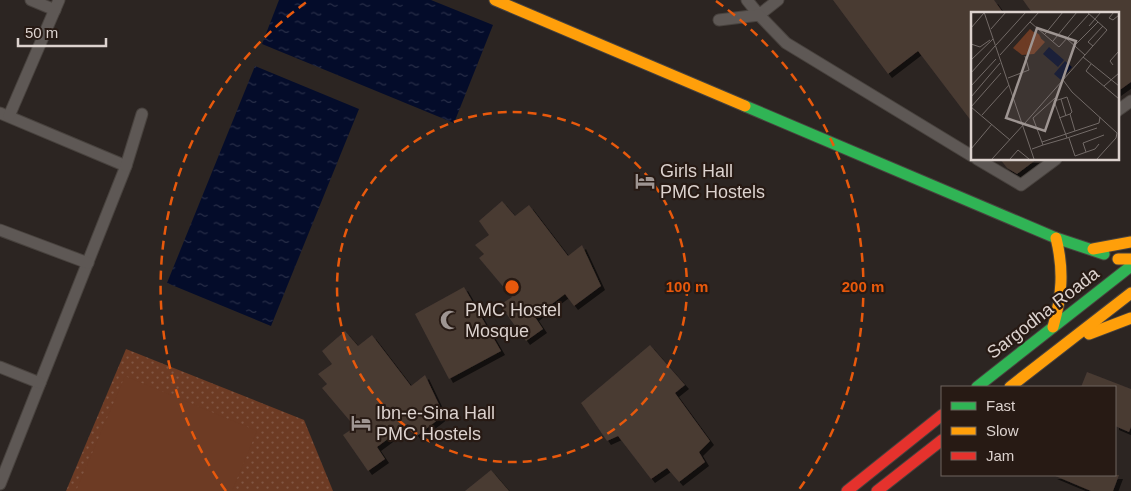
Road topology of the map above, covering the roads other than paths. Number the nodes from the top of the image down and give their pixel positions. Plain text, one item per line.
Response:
1 (31, 0) edge
2 (495, 0) edge
3 (747, 0) edge
4 (778, 0) edge
5 (57, 5) edge
6 (759, 15) junction
7 (719, 20) dead end
8 (1131, 101) edge
9 (1118, 110) edge
10 (142, 114) dead end
11 (4, 115) edge
12 (971, 155) edge
13 (979, 160) edge
14 (1055, 160) edge
15 (126, 166) junction
16 (0, 230) edge
17 (1056, 238) junction
18 (1131, 242) edge
19 (1093, 250) junction
20 (88, 262) junction
21 (1130, 266) edge
22 (1131, 293) edge
23 (1131, 318) edge
24 (1053, 327) junction
25 (1068, 343) junction
26 (0, 367) edge
27 (40, 383) junction
28 (978, 386) edge
29 (1011, 386) edge
30 (941, 416) edge
31 (941, 441) edge
32 (0, 484) edge
33 (846, 491) edge
34 (877, 491) edge

1 - 5 street
2 - 17 main road
3 - 6 street
4 - 6 street
5 - 11 street
6 - 7 street
6 - 12 street
8 - 9 street
10 - 15 street
11 - 15 street
13 - 14 street
15 - 20 street
16 - 20 street
17 - 19 main road
17 - 24 main road
18 - 19 main road
19 - 21 main road
20 - 27 street
21 - 24 main road, Sargodha Roada
22 - 25 main road
23 - 25 main road
24 - 28 main road, Sargodha Roada
25 - 29 main road
26 - 27 street
27 - 32 street
30 - 33 main road
31 - 34 main road

